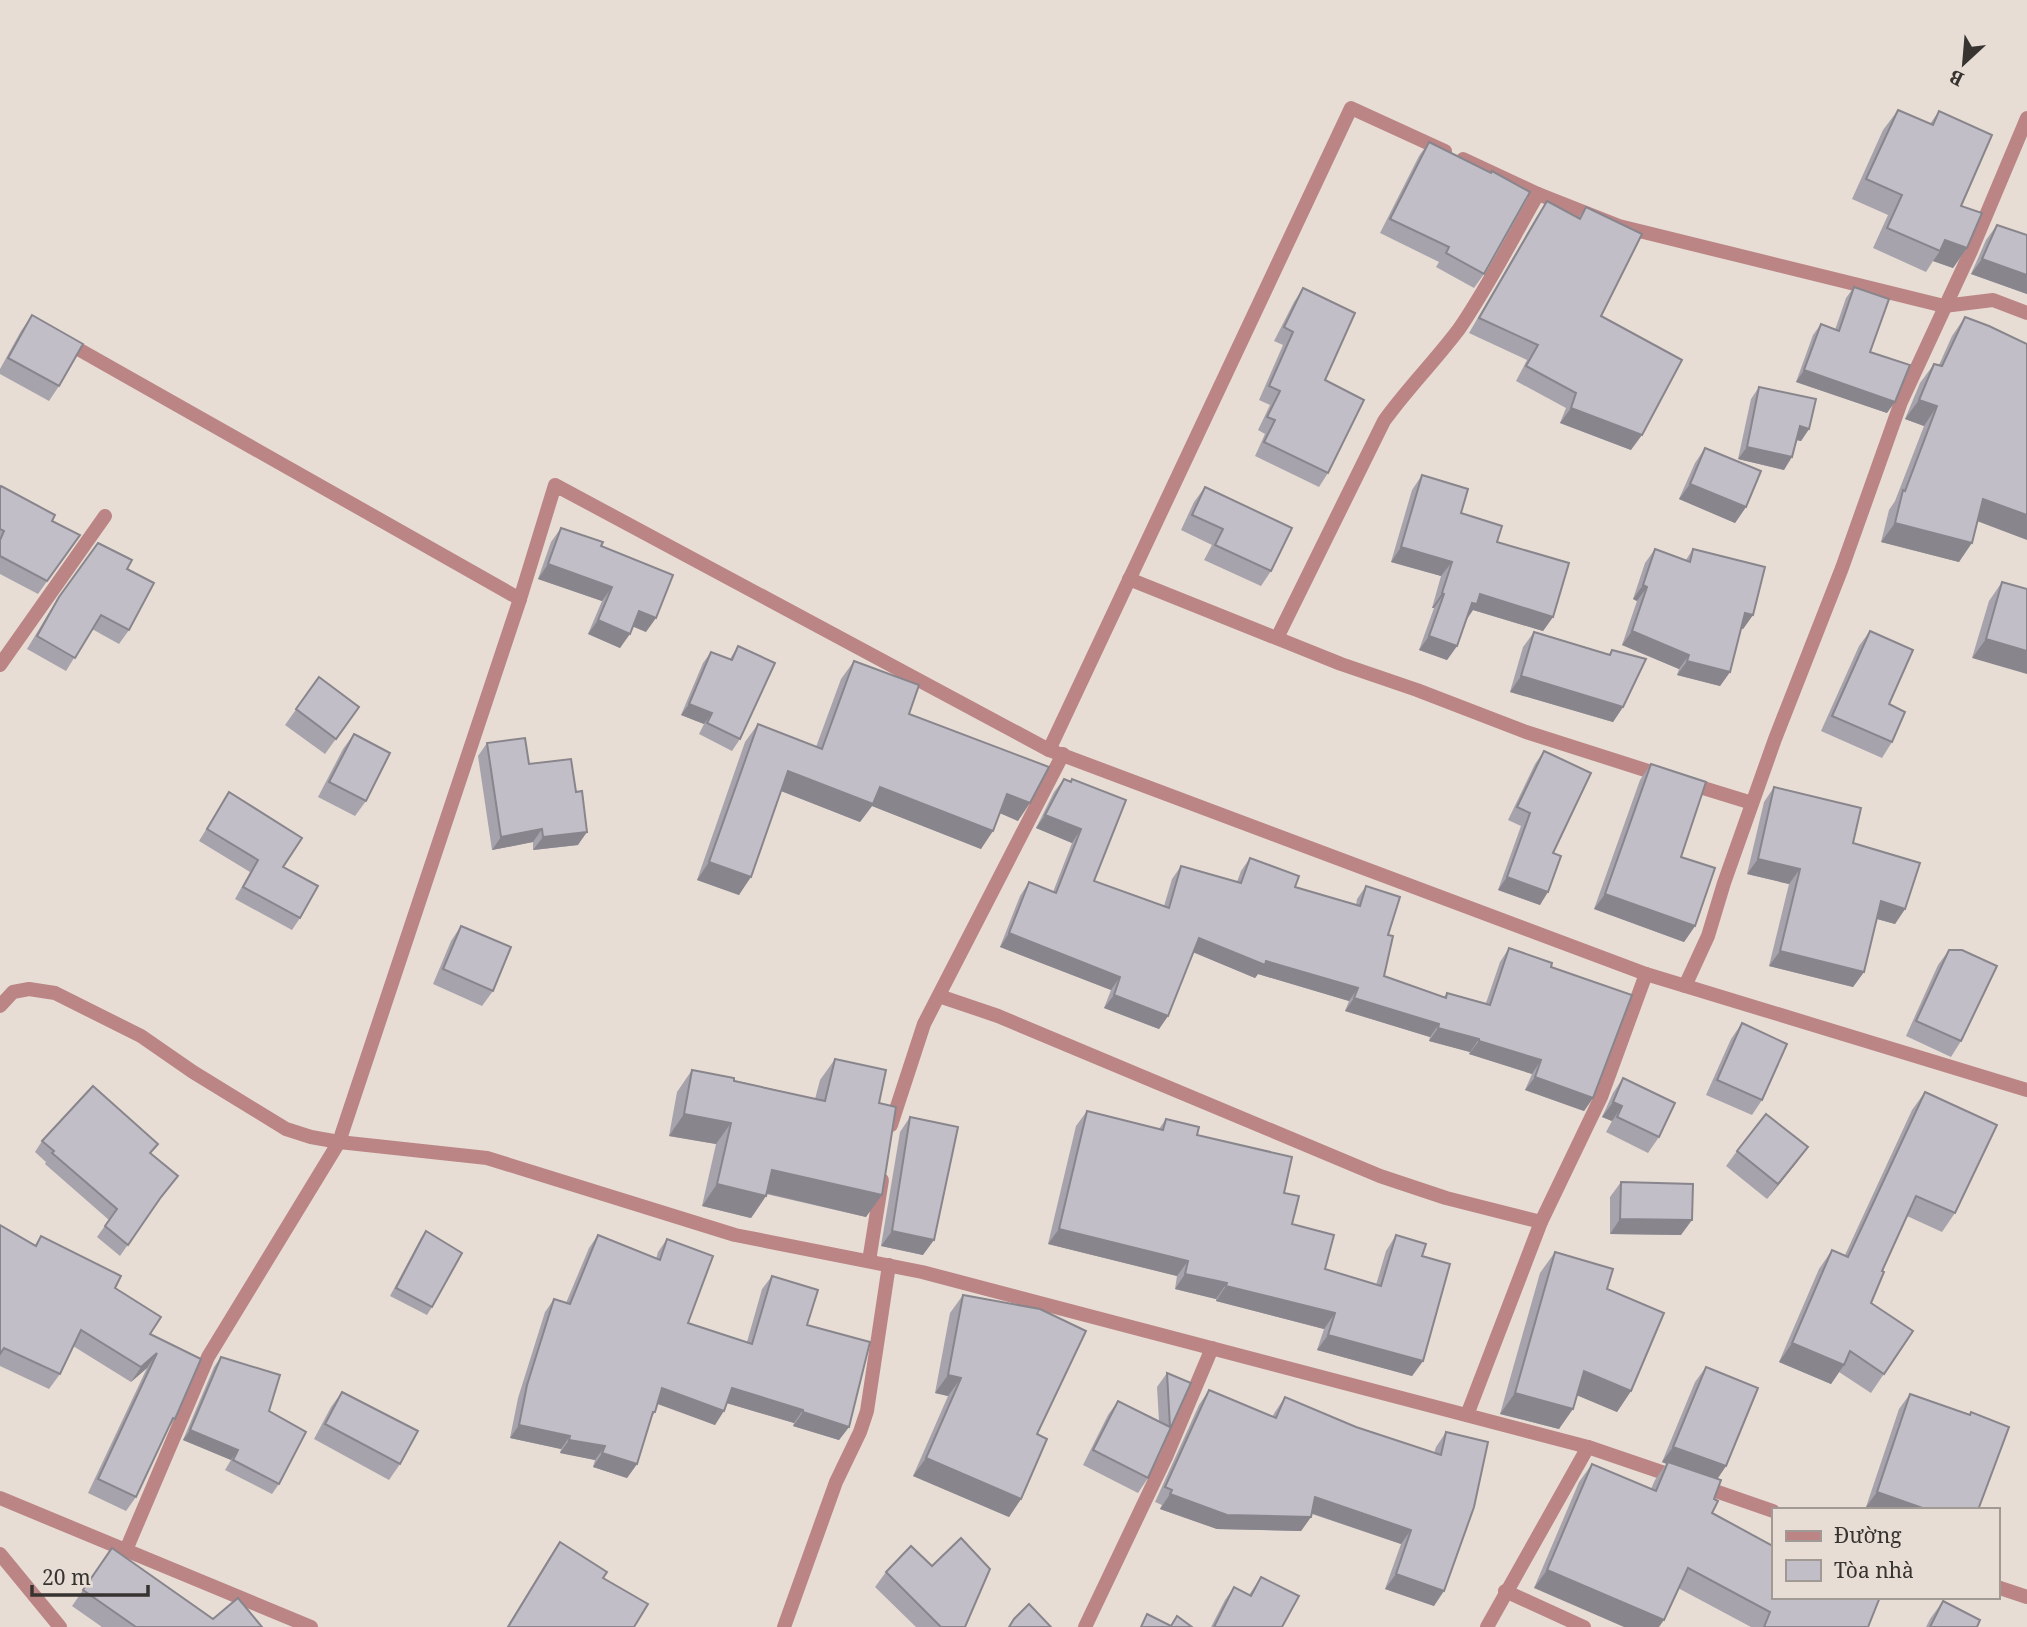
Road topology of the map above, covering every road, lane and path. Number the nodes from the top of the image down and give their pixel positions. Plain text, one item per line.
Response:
1 (2027, 118) edge
2 (1538, 194) junction
3 (1944, 306) junction
4 (2027, 313) edge
5 (48, 332) edge
6 (105, 516) dead end
7 (1129, 579) junction
8 (520, 599) junction
9 (1277, 638) junction
10 (0, 664) edge
11 (1056, 752) junction
12 (1752, 803) junction
13 (1646, 974) junction
14 (1685, 986) junction
15 (939, 996) junction
16 (0, 1006) edge
17 (2027, 1090) edge
18 (339, 1142) junction
19 (888, 1146) edge
20 (884, 1171) edge
21 (1541, 1222) junction
22 (869, 1261) junction
23 (889, 1265) junction
24 (1212, 1348) junction
25 (1467, 1415) junction
26 (1588, 1447) junction
27 (0, 1498) edge
28 (1772, 1511) edge
29 (127, 1550) junction
30 (0, 1554) edge
31 (1999, 1588) edge
32 (1505, 1591) junction
33 (2027, 1597) edge
34 (60, 1627) edge
35 (310, 1627) edge
36 (783, 1627) edge
37 (1085, 1627) edge
38 (1487, 1627) edge
39 (1584, 1627) edge

1 - 3 street
2 - 3 street
2 - 7 street
2 - 9 street
3 - 4 street
3 - 12 street
5 - 8 street
6 - 10 street
7 - 9 street
7 - 11 street
8 - 11 street
8 - 18 street
9 - 12 street
11 - 13 street
11 - 15 street
12 - 14 street
13 - 14 street
13 - 21 street
14 - 17 street
15 - 19 street
15 - 21 street
16 - 18 street
18 - 22 street
18 - 29 street
20 - 22 street
21 - 25 street
22 - 23 street
23 - 24 street
23 - 36 street
24 - 25 street
24 - 37 street
25 - 26 street
26 - 28 street
26 - 32 street
27 - 29 street
29 - 35 street
30 - 34 street
31 - 33 street
32 - 38 street
32 - 39 street

